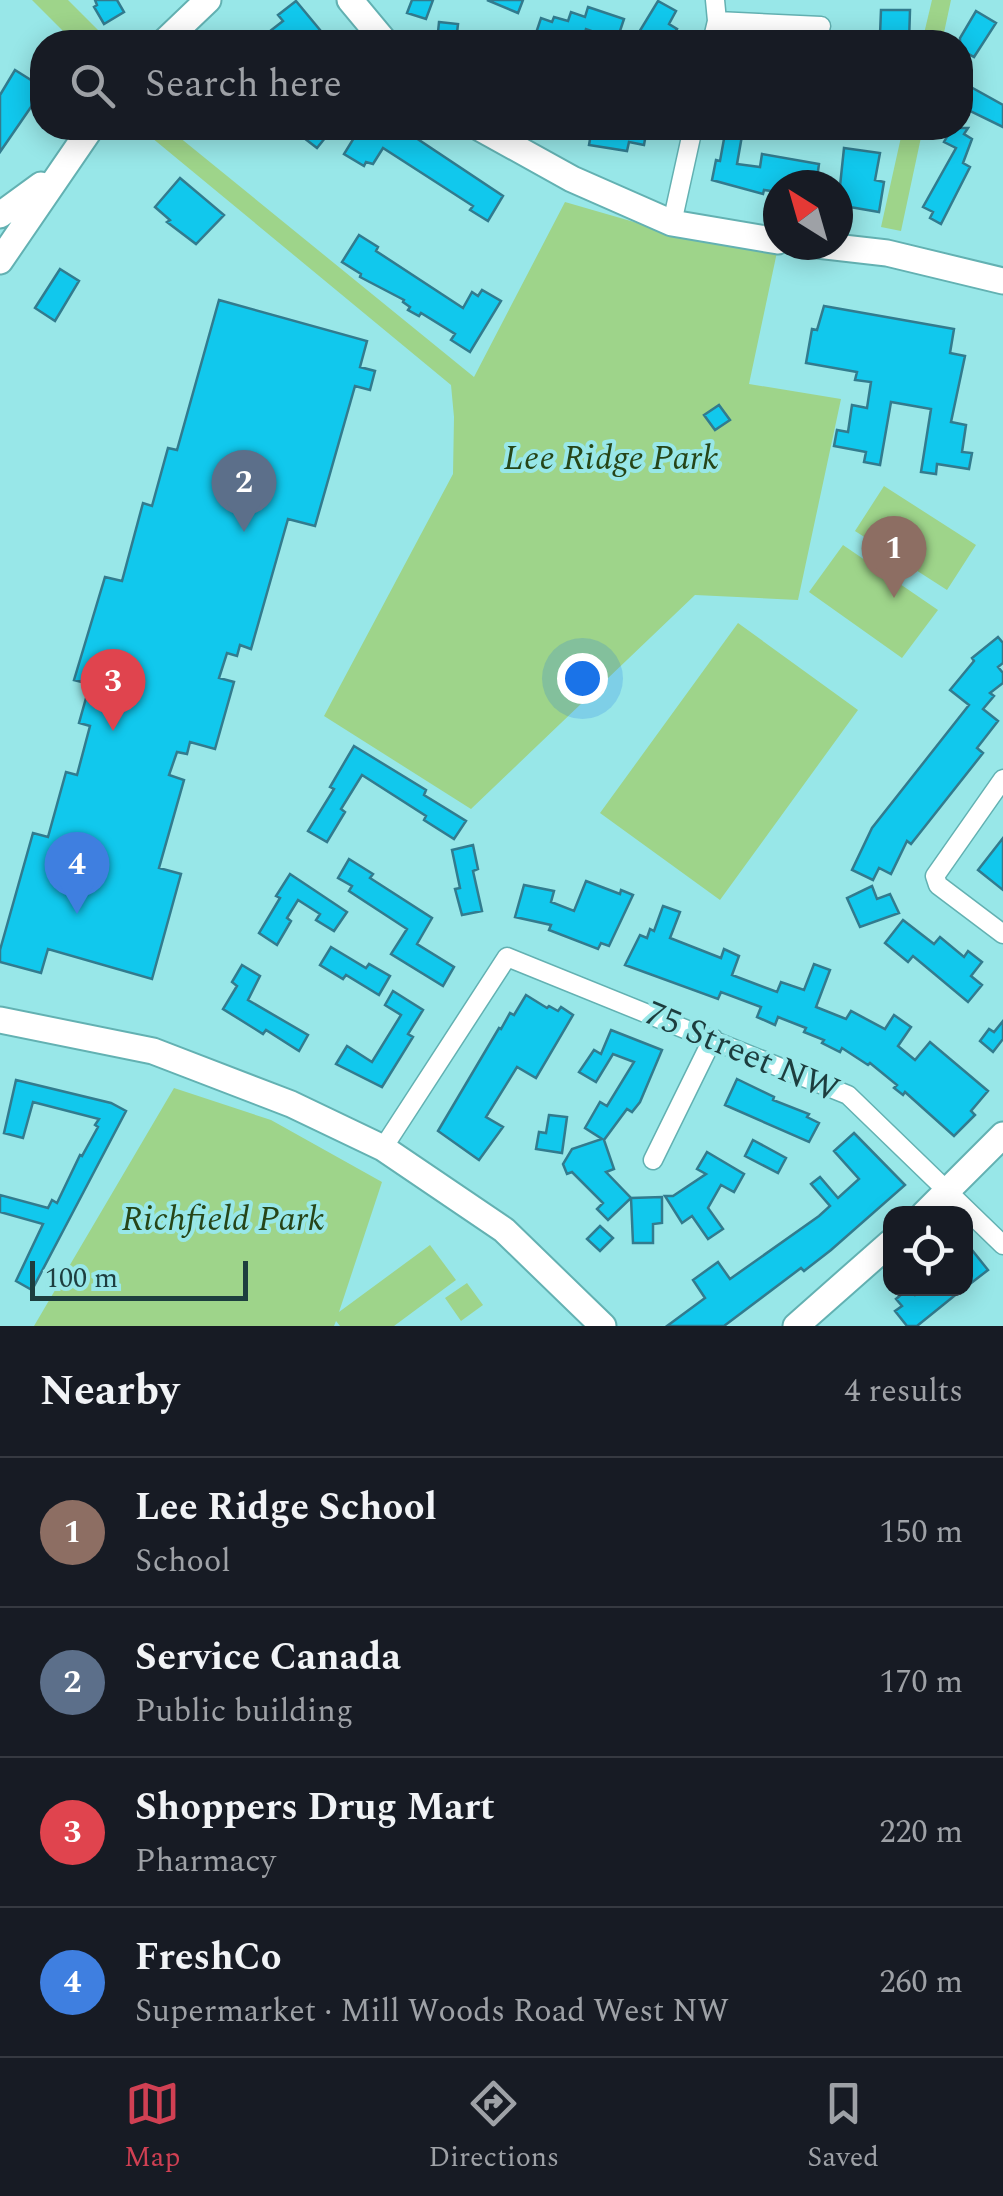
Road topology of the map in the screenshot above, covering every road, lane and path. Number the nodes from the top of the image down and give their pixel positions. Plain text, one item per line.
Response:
1 (208, 0) edge
2 (350, 0) edge
3 (714, 0) edge
4 (716, 21) junction
5 (821, 26) dead end
6 (177, 30) edge
7 (374, 30) edge
8 (714, 30) edge
9 (83, 140) edge
10 (502, 140) edge
11 (690, 140) edge
12 (58, 175) junction
13 (0, 215) edge
14 (672, 223) junction
15 (763, 238) edge
16 (853, 249) edge
17 (0, 261) edge
18 (1003, 281) edge
19 (1003, 779) edge
20 (1003, 934) edge
21 (0, 1020) edge
22 (713, 1038) junction
23 (1003, 1135) edge
24 (383, 1148) junction
25 (653, 1160) dead end
26 (948, 1192) junction
27 (933, 1206) edge
28 (1003, 1245) edge
29 (883, 1249) edge
30 (603, 1326) edge
31 (796, 1326) edge

1 - 6 street
2 - 7 street
3 - 4 street
4 - 5 street
4 - 8 street
9 - 12 street
10 - 14 street
11 - 14 street
12 - 13 street
12 - 17 street
14 - 15 street
16 - 18 street
19 - 20 street
21 - 24 street
22 - 24 street, 75 Street NW
22 - 25 street
22 - 26 street, 75 Street NW
23 - 26 street
24 - 30 street
26 - 27 street
26 - 28 street, 75 Street NW
29 - 31 street

